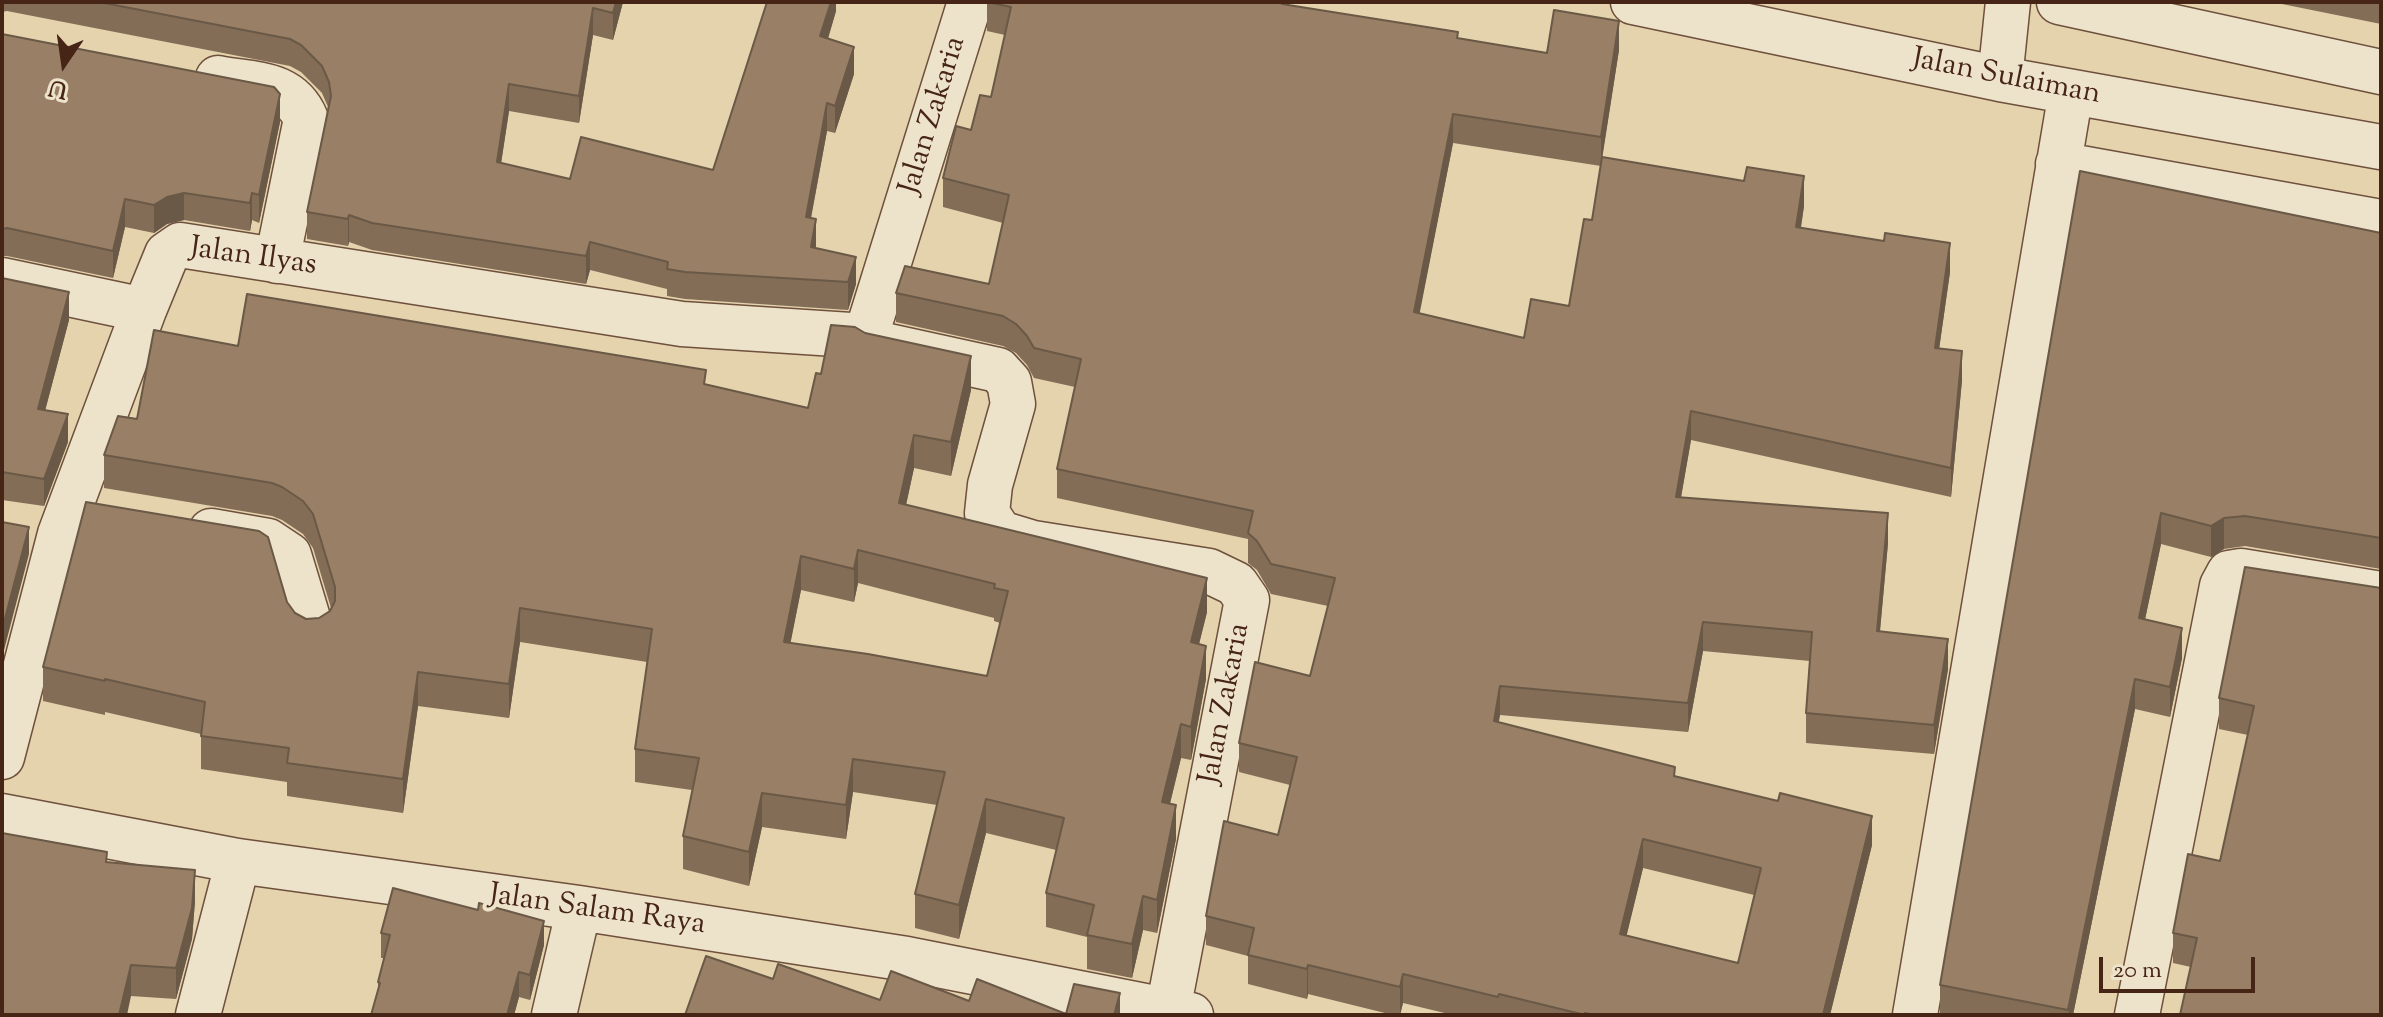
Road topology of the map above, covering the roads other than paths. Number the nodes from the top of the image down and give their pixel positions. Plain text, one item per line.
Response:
1 (970, 2) edge
2 (1633, 2) edge
3 (2008, 2) edge
4 (2059, 2) edge
5 (180, 71) edge
6 (2381, 72) edge
7 (2000, 79) junction
8 (2071, 92) junction
9 (2381, 147) edge
10 (2058, 164) junction
11 (2381, 222) edge
12 (277, 261) junction
13 (2, 280) edge
14 (144, 310) junction
15 (866, 336) junction
16 (116, 515) edge
17 (65, 521) junction
18 (177, 525) edge
19 (17, 526) edge
20 (2381, 594) edge
21 (311, 628) edge
22 (2, 757) edge
23 (2, 816) edge
24 (238, 861) junction
25 (579, 908) junction
26 (1091, 1005) edge
27 (1180, 1013) edge
28 (198, 1015) edge
29 (554, 1015) edge
30 (1915, 1015) edge
31 (2137, 1015) edge

1 - 15 street, Jalan Zakaria
2 - 7 street, Jalan Sulaiman
3 - 7 street
4 - 6 street
5 - 12 street
7 - 8 street, Jalan Sulaiman
8 - 9 street, Jalan Sulaiman
8 - 10 street
10 - 11 street
10 - 30 street
12 - 14 street, Jalan Ilyas
12 - 15 street, Jalan Ilyas
13 - 14 street
14 - 17 street, Jalan Ilyas
15 - 27 street, Jalan Zakaria
16 - 17 street
17 - 19 street
17 - 22 street, Jalan Ilyas
18 - 21 street
20 - 31 street
23 - 24 street, Jalan Salam Raya
24 - 25 street, Jalan Salam Raya
24 - 28 street
25 - 26 street, Jalan Salam Raya
25 - 29 street
26 - 27 street, Jalan Salam Raya

